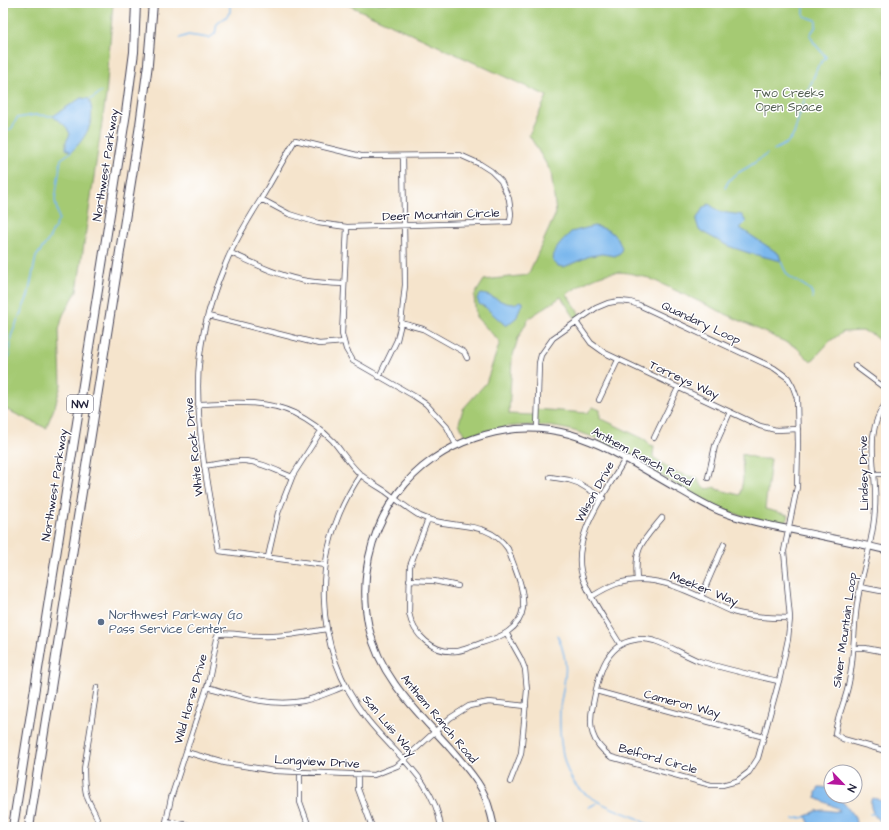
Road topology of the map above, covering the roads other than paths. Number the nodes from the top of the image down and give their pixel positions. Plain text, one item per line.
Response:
1 (136, 3) edge
2 (153, 3) edge
3 (403, 156) junction
4 (261, 199) junction
5 (404, 226) junction
6 (347, 227) junction
7 (231, 253) junction
8 (344, 284) junction
9 (208, 316) junction
10 (576, 322) junction
11 (402, 323) junction
12 (344, 342) junction
13 (467, 358) dead end
14 (618, 360) junction
15 (855, 366) dead end
16 (379, 377) junction
17 (678, 388) junction
18 (886, 389) edge
19 (599, 400) dead end
20 (886, 403) edge
21 (198, 404) junction
22 (730, 412) junction
23 (537, 429) junction
24 (798, 430) junction
25 (322, 431) junction
26 (654, 438) dead end
27 (456, 445) junction
28 (625, 459) junction
29 (204, 466) junction
30 (361, 474) junction
31 (874, 474) junction
32 (886, 474) edge
33 (550, 477) dead end
34 (292, 478) junction
35 (708, 478) dead end
36 (394, 498) junction
37 (603, 498) junction
38 (662, 518) dead end
39 (428, 519) junction
40 (788, 529) junction
41 (724, 544) dead end
42 (869, 546) junction
43 (886, 550) edge
44 (268, 557) junction
45 (325, 564) junction
46 (410, 580) junction
47 (637, 580) junction
48 (458, 586) dead end
49 (860, 587) junction
50 (886, 592) edge
51 (591, 597) junction
52 (701, 597) junction
53 (790, 618) junction
54 (327, 629) junction
55 (507, 634) junction
56 (620, 644) junction
57 (854, 648) junction
58 (886, 652) edge
59 (778, 681) junction
60 (346, 686) junction
61 (97, 687) dead end
62 (207, 687) junction
63 (596, 691) junction
64 (526, 706) junction
65 (435, 732) junction
66 (764, 737) junction
67 (886, 751) edge
68 (186, 752) junction
69 (404, 760) junction
70 (300, 772) junction
71 (358, 774) junction
72 (510, 782) dead end
73 (166, 821) junction
74 (13, 827) edge
75 (29, 827) edge
76 (99, 827) edge
77 (165, 827) edge
78 (200, 827) edge
79 (309, 827) edge
80 (372, 827) edge
81 (441, 827) edge
82 (494, 827) edge

1 - 74 highway, Northwest Parkway / NW
2 - 75 highway, NW
3 - 4 street, Deer Mountain Circle
3 - 5 street
3 - 5 street, Deer Mountain Circle
4 - 6 street, Deer Mountain Circle
4 - 7 street, White Rock Drive
5 - 6 street, Deer Mountain Circle
5 - 11 street
6 - 8 street
7 - 8 street
7 - 9 street, White Rock Drive
8 - 12 street
9 - 12 street
9 - 21 street, White Rock Drive
10 - 14 street, Torreys Way
10 - 23 street, Quandary Loop
10 - 24 street, Quandary Loop
11 - 13 street
11 - 16 street
12 - 16 street
14 - 17 street, Torreys Way
14 - 19 street
15 - 18 street
16 - 27 street
17 - 22 street, Torreys Way
17 - 26 street
20 - 31 street, Lindsey Drive
21 - 25 street
21 - 29 street, White Rock Drive
22 - 24 street, Torreys Way
22 - 35 street
23 - 27 street, Anthem Ranch Road
23 - 28 street, Anthem Ranch Road
24 - 40 street, Quandary Loop
25 - 30 street
25 - 34 street
27 - 36 street, Anthem Ranch Road
28 - 37 street, Wilson Drive
28 - 40 street, Anthem Ranch Road
29 - 34 street
29 - 44 street, White Rock Drive
30 - 36 street
30 - 45 street, San Luis Way
31 - 32 street
31 - 42 street, Lindsey Drive
33 - 37 street
34 - 44 street
36 - 39 street
36 - 65 street, Anthem Ranch Road
37 - 51 street, Wilson Drive
38 - 47 street
39 - 46 street
39 - 55 street
40 - 42 street, Anthem Ranch Road
40 - 53 street, Belford Circle
41 - 52 street
42 - 43 street, Anthem Ranch Road
42 - 49 street, Silver Mountain Loop
44 - 45 street, White Rock Drive
45 - 54 street, San Luis Way
46 - 48 street
46 - 55 street
47 - 51 street, Meeker Way
47 - 52 street, Meeker Way
49 - 50 street
49 - 57 street, Silver Mountain Loop
51 - 56 street, Wilson Drive
52 - 53 street, Meeker Way
53 - 59 street, Belford Circle
54 - 60 street, San Luis Way
54 - 62 street, Wild Horse Drive
55 - 64 street
56 - 59 street
56 - 63 street, Belford Circle
57 - 58 street
57 - 67 street, Silver Mountain Loop
59 - 66 street, Belford Circle
60 - 62 street
60 - 69 street, San Luis Way
61 - 76 street
62 - 68 street, Wild Horse Drive
63 - 66 street, Cameron Way
63 - 66 street, Belford Circle
64 - 65 street, Longview Drive
64 - 72 street
65 - 69 street, Longview Drive
65 - 82 street, Anthem Ranch Road
68 - 70 street, Longview Drive
68 - 73 street, Wild Horse Drive
69 - 71 street, Longview Drive
69 - 81 street, San Luis Way
70 - 71 street, Longview Drive
70 - 79 street
71 - 80 street
73 - 77 street, Wild Horse Drive
73 - 78 street

